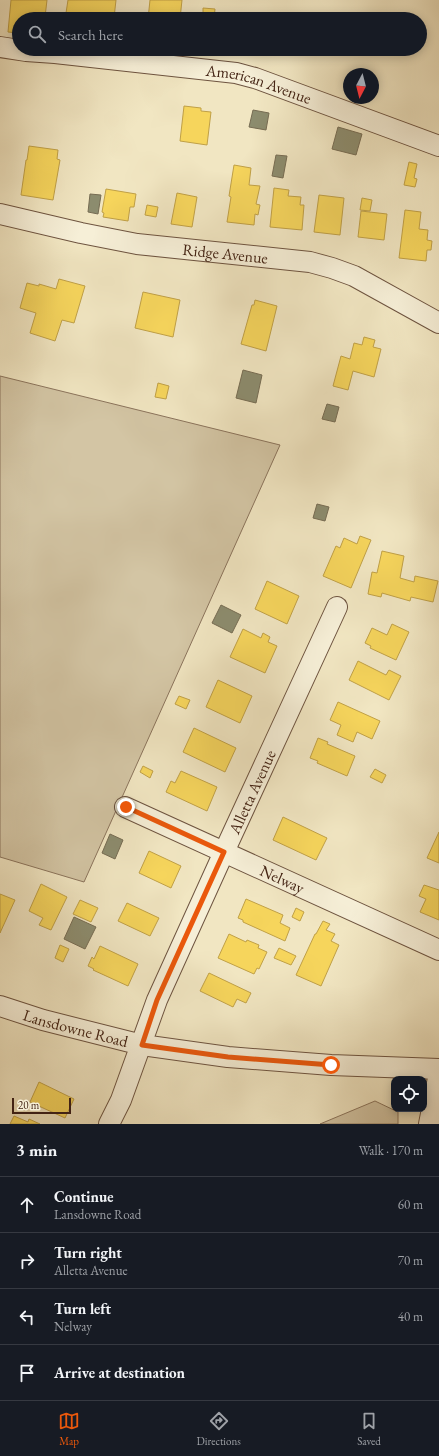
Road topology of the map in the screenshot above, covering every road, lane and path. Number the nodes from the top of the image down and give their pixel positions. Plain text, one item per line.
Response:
1 (0, 47) edge
2 (12, 49) edge
3 (82, 56) edge
4 (439, 146) edge
5 (0, 214) edge
6 (439, 323) edge
7 (337, 607) dead end
8 (126, 807) dead end
9 (224, 852) junction
10 (439, 950) edge
11 (0, 1006) edge
12 (142, 1045) junction
13 (439, 1069) edge
14 (439, 1073) edge
15 (109, 1124) edge
16 (429, 1124) edge

1 - 2 street, American Avenue
3 - 4 street, American Avenue
5 - 6 street, Ridge Avenue
7 - 9 street, Alletta Avenue
8 - 9 street, Nelway
9 - 10 street, Nelway
9 - 12 street, Alletta Avenue
11 - 12 street, Lansdowne Road
12 - 13 street, Lansdowne Road
12 - 15 street, Alletta Avenue
14 - 16 street

